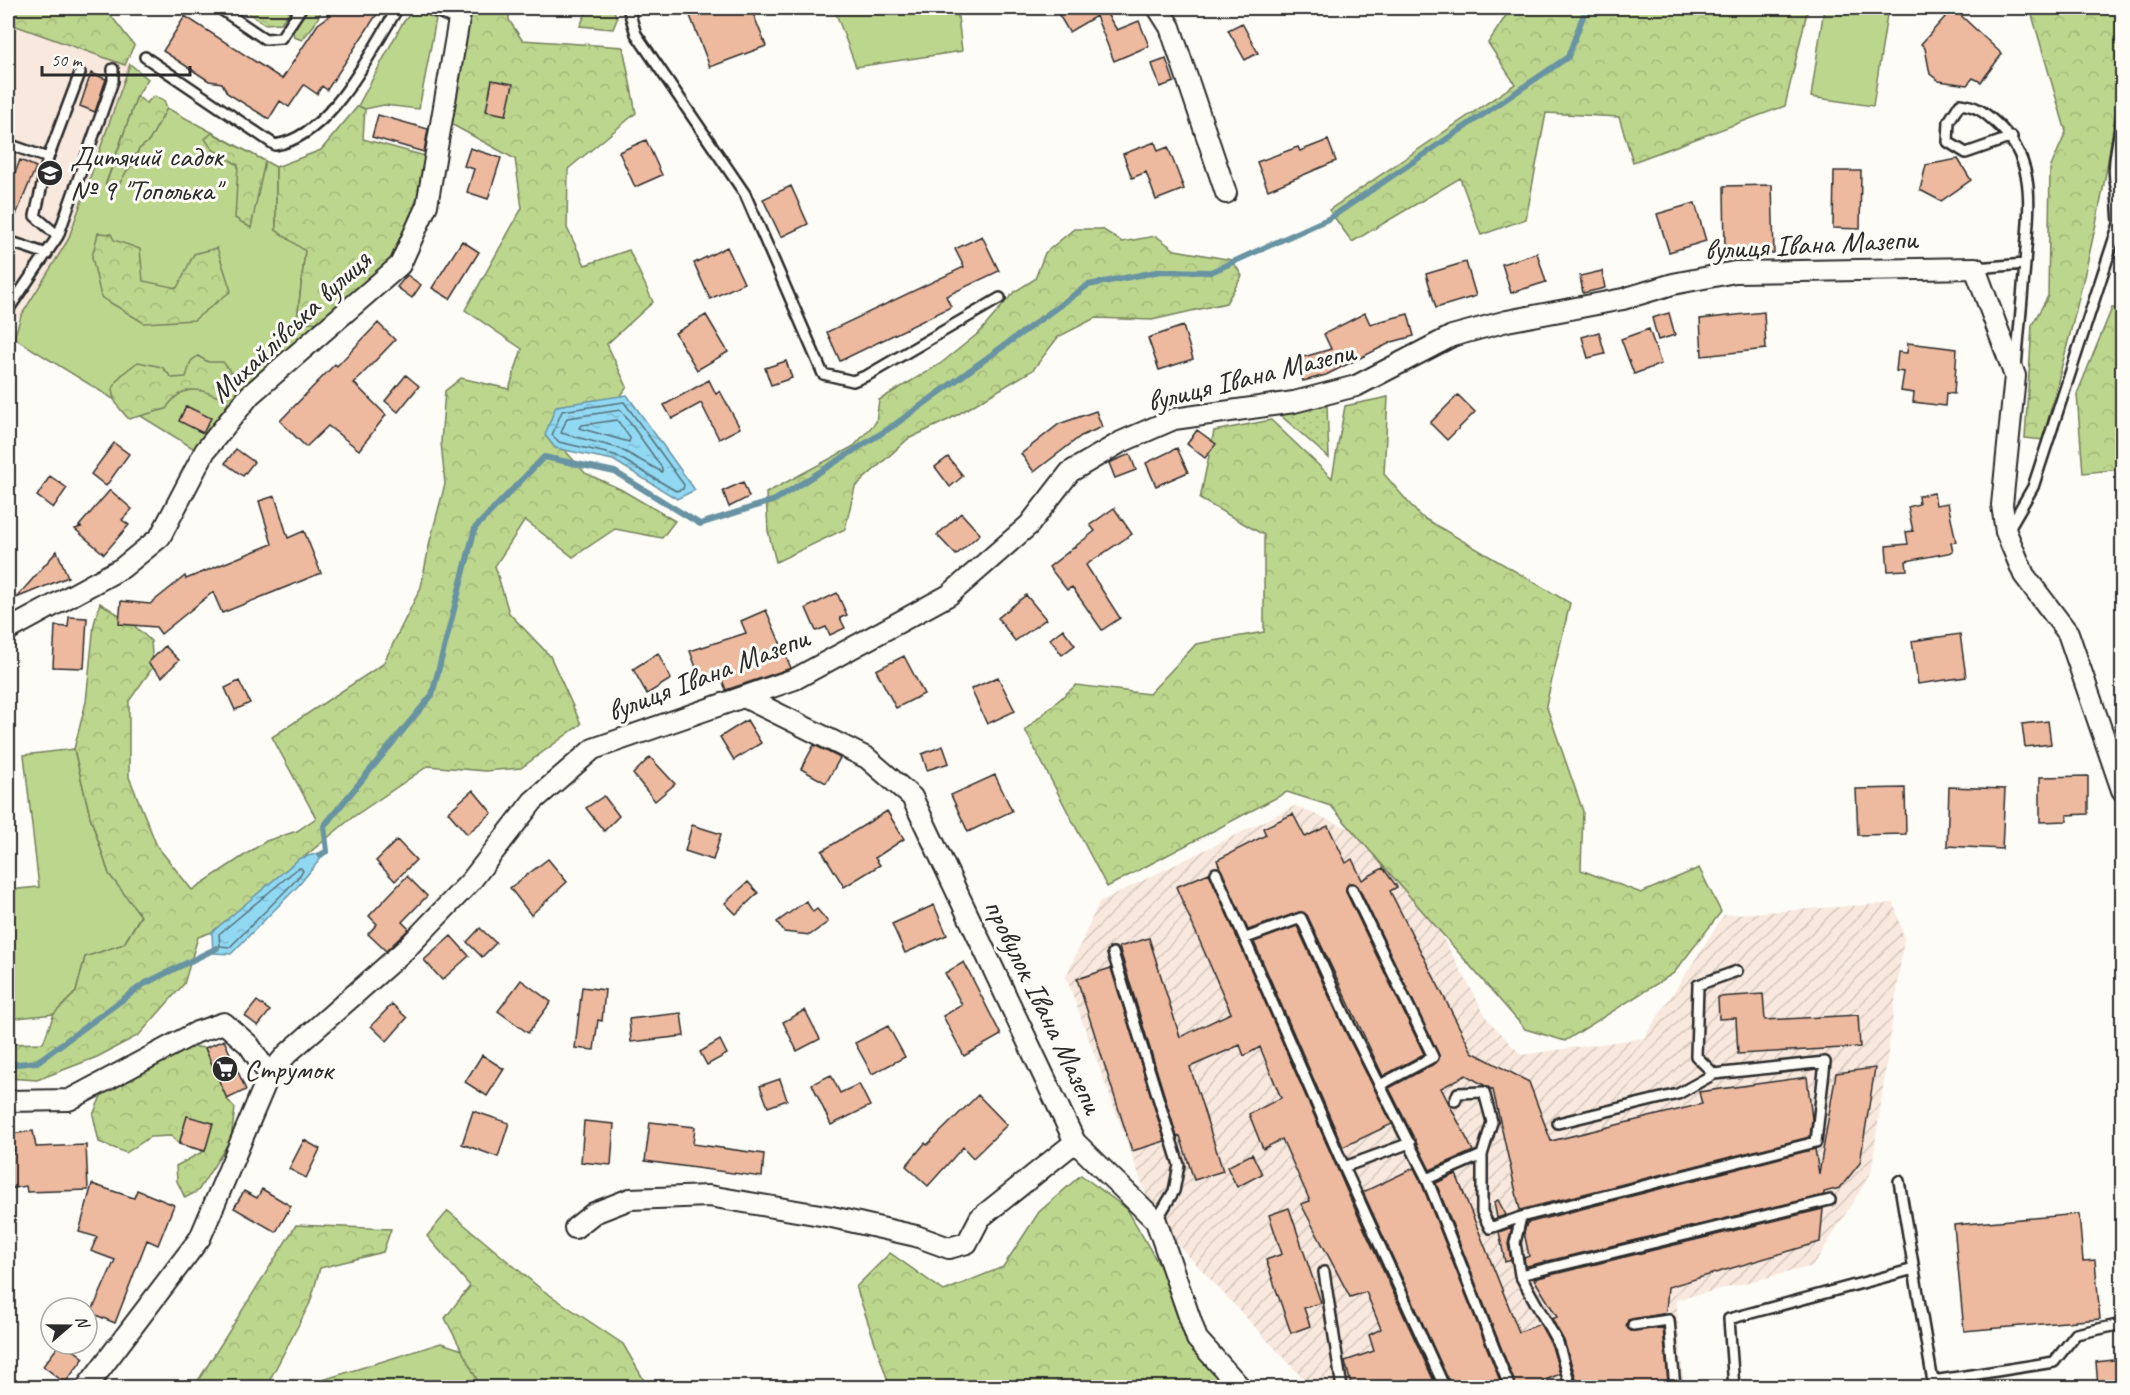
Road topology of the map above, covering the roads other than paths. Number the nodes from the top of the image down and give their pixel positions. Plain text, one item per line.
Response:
1 (219, 8) edge
2 (301, 8) edge
3 (398, 8) edge
4 (429, 8) edge
5 (628, 8) edge
6 (1158, 8) edge
7 (460, 14) edge
8 (145, 57) dead end
9 (113, 69) dead end
10 (80, 73) dead end
11 (2122, 118) edge
12 (2012, 137) junction
13 (8, 144) edge
14 (48, 158) junction
15 (1226, 193) dead end
16 (2120, 196) edge
17 (58, 236) junction
18 (8, 241) edge
19 (47, 254) junction
20 (2025, 264) junction
21 (1975, 268) junction
22 (1000, 298) dead end
23 (8, 310) edge
24 (2016, 376) junction
25 (2006, 532) junction
26 (8, 630) edge
27 (746, 698) junction
28 (2122, 790) edge
29 (1216, 873) dead end
30 (1352, 889) dead end
31 (1246, 938) junction
32 (1113, 953) dead end
33 (1737, 971) dead end
34 (1714, 1074) junction
35 (269, 1075) junction
36 (1380, 1085) junction
37 (8, 1101) edge
38 (1455, 1101) dead end
39 (1558, 1123) dead end
40 (1075, 1142) junction
41 (1410, 1143) junction
42 (1482, 1155) junction
43 (1344, 1167) junction
44 (1427, 1179) junction
45 (1899, 1181) dead end
46 (1830, 1200) dead end
47 (1521, 1217) junction
48 (1156, 1221) junction
49 (575, 1228) dead end
50 (1914, 1269) junction
51 (1324, 1272) dead end
52 (1520, 1275) junction
53 (2122, 1324) edge
54 (1633, 1325) dead end
55 (1933, 1384) edge
56 (86, 1388) edge
57 (1241, 1388) edge
58 (1342, 1388) edge
59 (1445, 1388) edge
60 (1510, 1388) edge
61 (1571, 1388) edge
62 (1675, 1388) edge
63 (1734, 1388) edge

1 - 2 lane
3 - 8 lane
4 - 7 lane
5 - 22 lane
6 - 15 street
7 - 26 street, Михайлівська вулиця
9 - 17 lane
10 - 14 lane
11 - 16 lane
12 - 12 lane
12 - 20 lane
13 - 14 lane
14 - 17 lane
16 - 25 lane
17 - 19 lane
18 - 19 lane
19 - 23 lane
20 - 21 lane
20 - 24 lane
21 - 24 street
21 - 27 street, вулиця Івана Мазепи
24 - 25 street
25 - 28 street
27 - 35 street, вулиця Івана Мазепи
27 - 40 street, провулок Івана Мазепи
29 - 31 lane
30 - 36 lane
31 - 36 lane
31 - 43 lane
32 - 48 lane
33 - 34 lane
34 - 39 lane
34 - 47 lane
35 - 37 street
35 - 56 street, вулиця Івана Мазепи
36 - 41 lane
38 - 42 lane
40 - 48 street
40 - 49 street, провулок Івана Мазепи
41 - 43 lane
41 - 44 lane
42 - 44 lane
42 - 47 lane
43 - 59 lane
44 - 60 lane
45 - 50 lane
46 - 52 lane
47 - 52 lane
48 - 57 street
50 - 55 lane
50 - 63 lane
51 - 58 lane
52 - 61 lane
53 - 55 lane
54 - 62 lane

